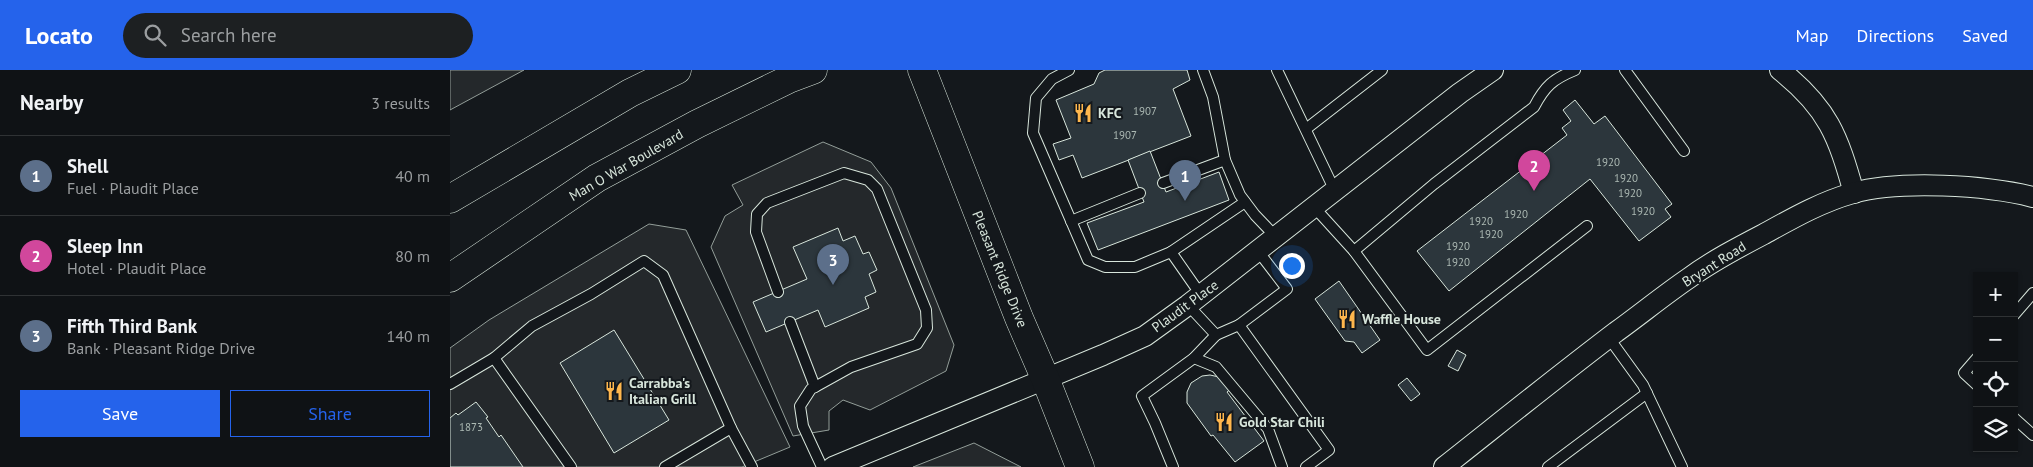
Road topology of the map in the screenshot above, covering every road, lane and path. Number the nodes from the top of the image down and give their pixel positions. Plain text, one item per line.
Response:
1 (677, 70) edge
2 (813, 70) edge
3 (922, 70) edge
4 (1069, 70) edge
5 (1202, 70) edge
6 (1277, 70) edge
7 (1382, 70) edge
8 (1493, 70) edge
9 (1574, 70) edge
10 (1624, 70) edge
11 (1780, 70) edge
12 (1306, 129) junction
13 (1684, 151) dead end
14 (1225, 160) junction
15 (1163, 183) dead end
16 (1335, 191) junction
17 (1140, 193) dead end
18 (1854, 193) junction
19 (2033, 197) edge
20 (450, 199) edge
21 (1245, 202) junction
22 (1314, 207) junction
23 (1071, 221) junction
24 (1587, 226) dead end
25 (1276, 237) junction
26 (1258, 251) junction
27 (1354, 251) junction
28 (1171, 252) junction
29 (450, 278) edge
30 (778, 292) dead end
31 (2033, 293) edge
32 (1195, 300) junction
33 (2018, 310) edge
34 (790, 322) dead end
35 (1239, 325) junction
36 (1216, 335) junction
37 (1609, 338) junction
38 (494, 358) junction
39 (1194, 358) junction
40 (1973, 363) edge
41 (1045, 378) junction
42 (1973, 381) edge
43 (450, 384) edge
44 (815, 387) junction
45 (1647, 393) junction
46 (2018, 422) edge
47 (731, 428) junction
48 (2033, 435) edge
49 (571, 467) edge
50 (665, 467) edge
51 (752, 467) edge
52 (822, 467) edge
53 (833, 467) edge
54 (1080, 467) edge
55 (1173, 467) edge
56 (1282, 467) edge
57 (1306, 467) edge
58 (1444, 467) edge
59 (1548, 467) edge
60 (1682, 467) edge

1 - 20 main road
2 - 29 main road, Man O War Boulevard
3 - 41 main road, Pleasant Ridge Drive
4 - 23 lane
5 - 14 lane
6 - 12 lane
7 - 12 lane
8 - 16 street, Plaudit Place
9 - 27 lane
10 - 13 lane
11 - 18 street
12 - 16 lane
14 - 15 lane
14 - 21 lane
16 - 22 street, Plaudit Place
17 - 23 lane
18 - 19 street, Bryant Road
18 - 37 street, Bryant Road
21 - 25 lane
21 - 28 lane
22 - 25 street, Plaudit Place
22 - 27 lane
23 - 28 lane
24 - 27 lane
25 - 26 street, Plaudit Place
26 - 32 street, Plaudit Place
26 - 35 lane
28 - 32 lane
30 - 44 lane
31 - 33 lane
32 - 36 lane
32 - 41 street, Plaudit Place
34 - 44 lane
35 - 36 lane
35 - 57 lane
36 - 39 lane
37 - 45 lane
37 - 58 street, Bryant Road
38 - 43 lane
38 - 47 lane
38 - 49 lane
39 - 55 lane
39 - 56 lane
40 - 42 lane
41 - 53 street, Plaudit Place
41 - 54 main road, Pleasant Ridge Drive
44 - 52 lane
45 - 59 lane
45 - 60 lane
46 - 48 lane
47 - 50 lane
47 - 51 lane

